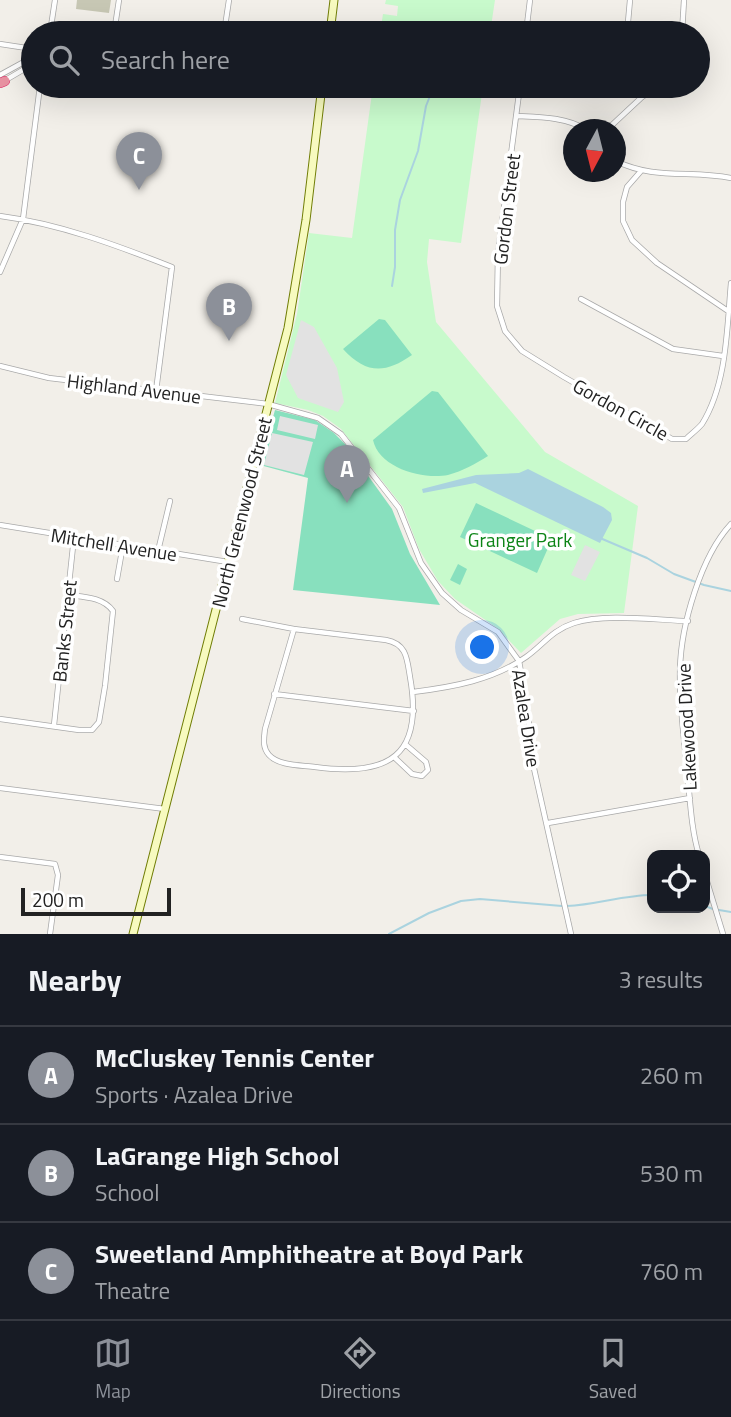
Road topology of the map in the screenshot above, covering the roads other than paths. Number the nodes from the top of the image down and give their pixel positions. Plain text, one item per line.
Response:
1 (55, 0) edge
2 (119, 0) edge
3 (229, 0) edge
4 (334, 0) edge
5 (530, 0) edge
6 (630, 0) edge
7 (684, 0) edge
8 (52, 21) edge
9 (116, 21) edge
10 (226, 21) edge
11 (331, 21) edge
12 (527, 21) edge
13 (627, 21) edge
14 (683, 21) edge
15 (0, 44) edge
16 (21, 47) edge
17 (21, 64) edge
18 (21, 70) edge
19 (1, 80) edge
20 (38, 98) edge
21 (321, 98) edge
22 (519, 98) edge
23 (641, 98) edge
24 (517, 116) junction
25 (618, 119) edge
26 (563, 121) edge
27 (626, 165) edge
28 (641, 171) junction
29 (731, 178) edge
30 (0, 216) edge
31 (23, 219) junction
32 (0, 272) edge
33 (731, 283) edge
34 (730, 297) edge
35 (580, 299) dead end
36 (728, 311) junction
37 (505, 331) joint
38 (723, 356) junction
39 (0, 366) edge
40 (156, 391) junction
41 (268, 404) junction
42 (170, 501) dead end
43 (731, 524) edge
44 (0, 525) edge
45 (74, 537) junction
46 (123, 545) junction
47 (158, 551) junction
48 (228, 562) junction
49 (117, 579) dead end
50 (68, 595) junction
51 (242, 619) dead end
52 (688, 621) junction
53 (294, 629) junction
54 (519, 661) junction
55 (413, 692) junction
56 (274, 694) junction
57 (414, 711) junction
58 (0, 719) edge
59 (54, 725) junction
60 (405, 744) junction
61 (394, 757) junction
62 (0, 788) edge
63 (690, 798) junction
64 (165, 808) junction
65 (548, 823) junction
66 (698, 850) edge
67 (0, 857) edge
68 (710, 891) edge
69 (50, 934) edge
70 (133, 934) edge
71 (571, 934) edge
72 (723, 934) edge

1 - 8 street
2 - 9 street
3 - 10 street
4 - 11 main road
5 - 12 street
6 - 13 street
7 - 14 street
15 - 16 street
17 - 19 street
18 - 19 street
20 - 31 street
21 - 41 main road, North Greenwood Street
22 - 24 street, Gordon Street
23 - 25 street
24 - 26 street
24 - 37 street, Gordon Street
27 - 28 street
28 - 29 street
28 - 36 street
30 - 31 street
31 - 32 street
31 - 40 street
33 - 34 street, Gordon Circle
34 - 36 street, Gordon Circle
35 - 38 street
36 - 38 street, Gordon Circle
37 - 38 street, Gordon Circle
39 - 40 street, Highland Avenue
40 - 41 street, Highland Avenue
41 - 48 main road, North Greenwood Street
41 - 54 street, Azalea Drive
42 - 47 street
43 - 52 street, Lakewood Drive
44 - 45 street, Mitchell Avenue
45 - 46 street, Mitchell Avenue
45 - 50 street, Banks Street
46 - 47 street, Mitchell Avenue
46 - 49 street
47 - 48 street, Mitchell Avenue
48 - 64 main road, North Greenwood Street
50 - 59 street, Banks Street
50 - 59 street
51 - 53 street
52 - 54 street
52 - 63 street, Lakewood Drive
53 - 55 street
53 - 56 street
54 - 55 street
54 - 65 street, Azalea Drive
55 - 57 street
56 - 57 street
56 - 61 street
57 - 60 street
58 - 59 street
60 - 61 street
60 - 61 street
62 - 64 street
63 - 65 street
63 - 66 street, Lakewood Drive
64 - 70 main road, North Greenwood Street
65 - 71 street, Azalea Drive
67 - 69 street
68 - 72 street

